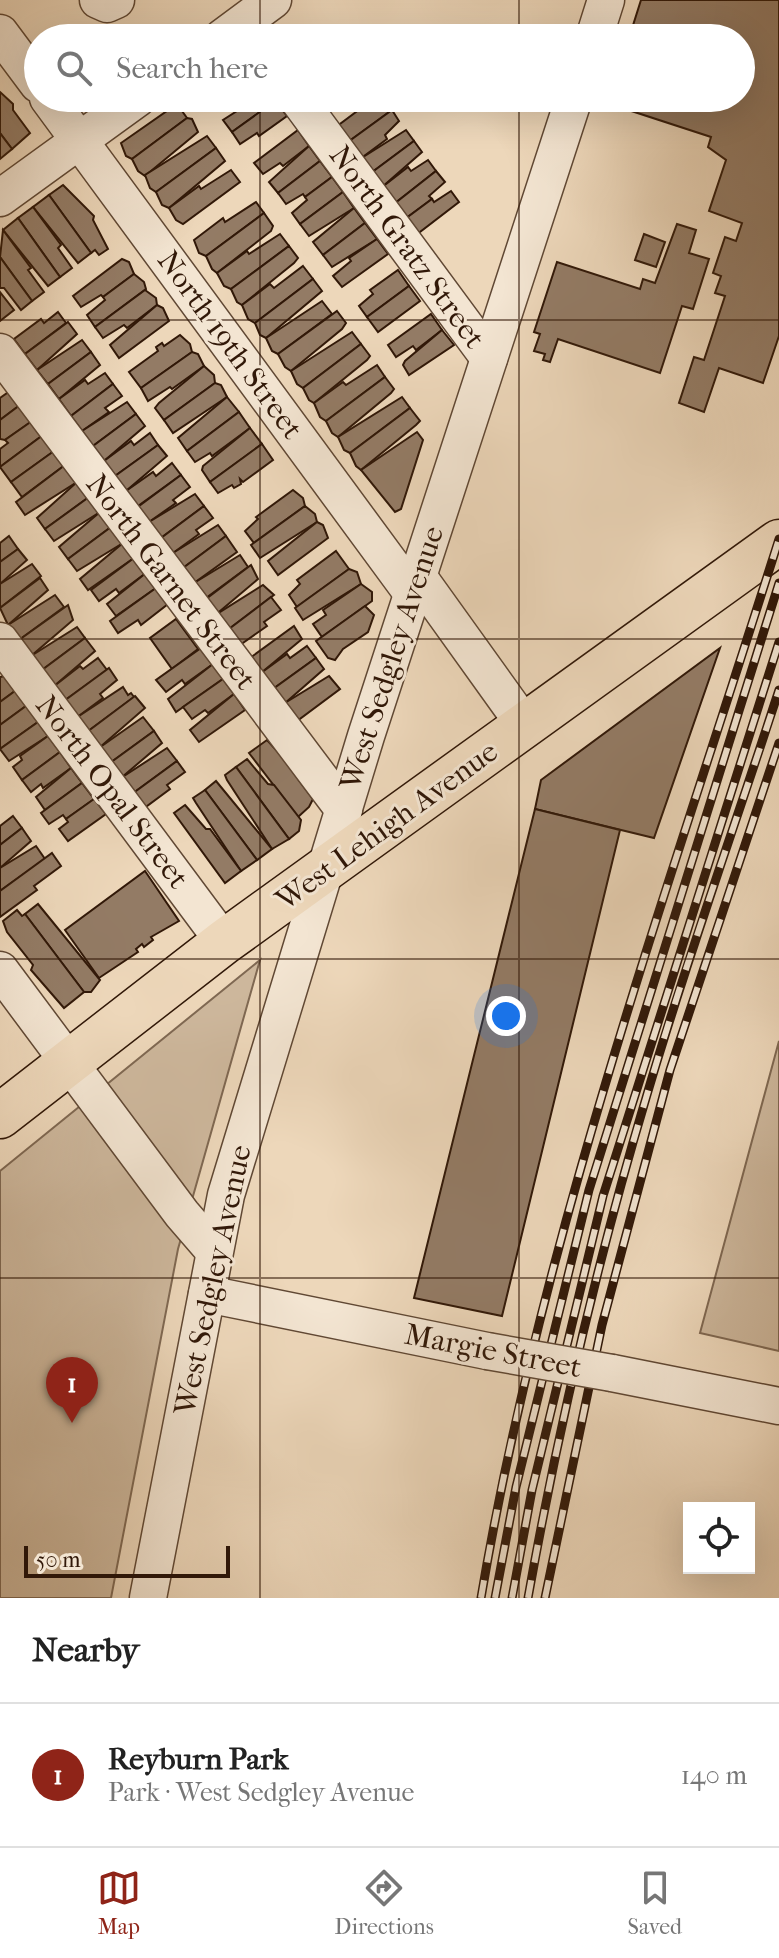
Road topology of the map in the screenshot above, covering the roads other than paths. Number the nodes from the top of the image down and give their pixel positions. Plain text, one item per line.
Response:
1 (98, 0) edge
2 (116, 0) edge
3 (273, 0) edge
4 (606, 0) edge
5 (248, 24) edge
6 (598, 24) edge
7 (0, 33) edge
8 (24, 65) edge
9 (58, 112) edge
10 (118, 112) edge
11 (307, 112) edge
12 (569, 112) edge
13 (79, 140) junction
14 (0, 198) edge
15 (0, 352) edge
16 (489, 358) junction
17 (779, 542) edge
18 (414, 584) junction
19 (0, 641) edge
20 (526, 727) junction
21 (344, 810) junction
22 (325, 871) junction
23 (224, 942) junction
24 (0, 970) edge
25 (69, 1065) junction
26 (0, 1116) edge
27 (214, 1251) junction
28 (207, 1294) junction
29 (779, 1406) edge
30 (148, 1598) edge

1 - 2 street
3 - 5 street
4 - 6 street
7 - 8 street
9 - 13 street, North 19th Street
10 - 13 street
11 - 16 street, North Gratz Street
12 - 16 street, West Sedgley Avenue
13 - 14 street
13 - 18 street, North 19th Street
15 - 21 street, North Garnet Street
16 - 18 street, West Sedgley Avenue
17 - 20 main road, West Lehigh Avenue
18 - 20 street, North 19th Street
18 - 21 street, West Sedgley Avenue
19 - 23 street, North Opal Street
20 - 22 main road, West Lehigh Avenue
21 - 22 street, West Sedgley Avenue
22 - 23 main road, West Lehigh Avenue
22 - 27 street, West Sedgley Avenue
23 - 25 main road, West Lehigh Avenue
24 - 25 street
25 - 26 main road, West Lehigh Avenue
25 - 27 street
27 - 28 street, West Sedgley Avenue
28 - 29 street, Margie Street, bridge
28 - 30 street, West Sedgley Avenue

